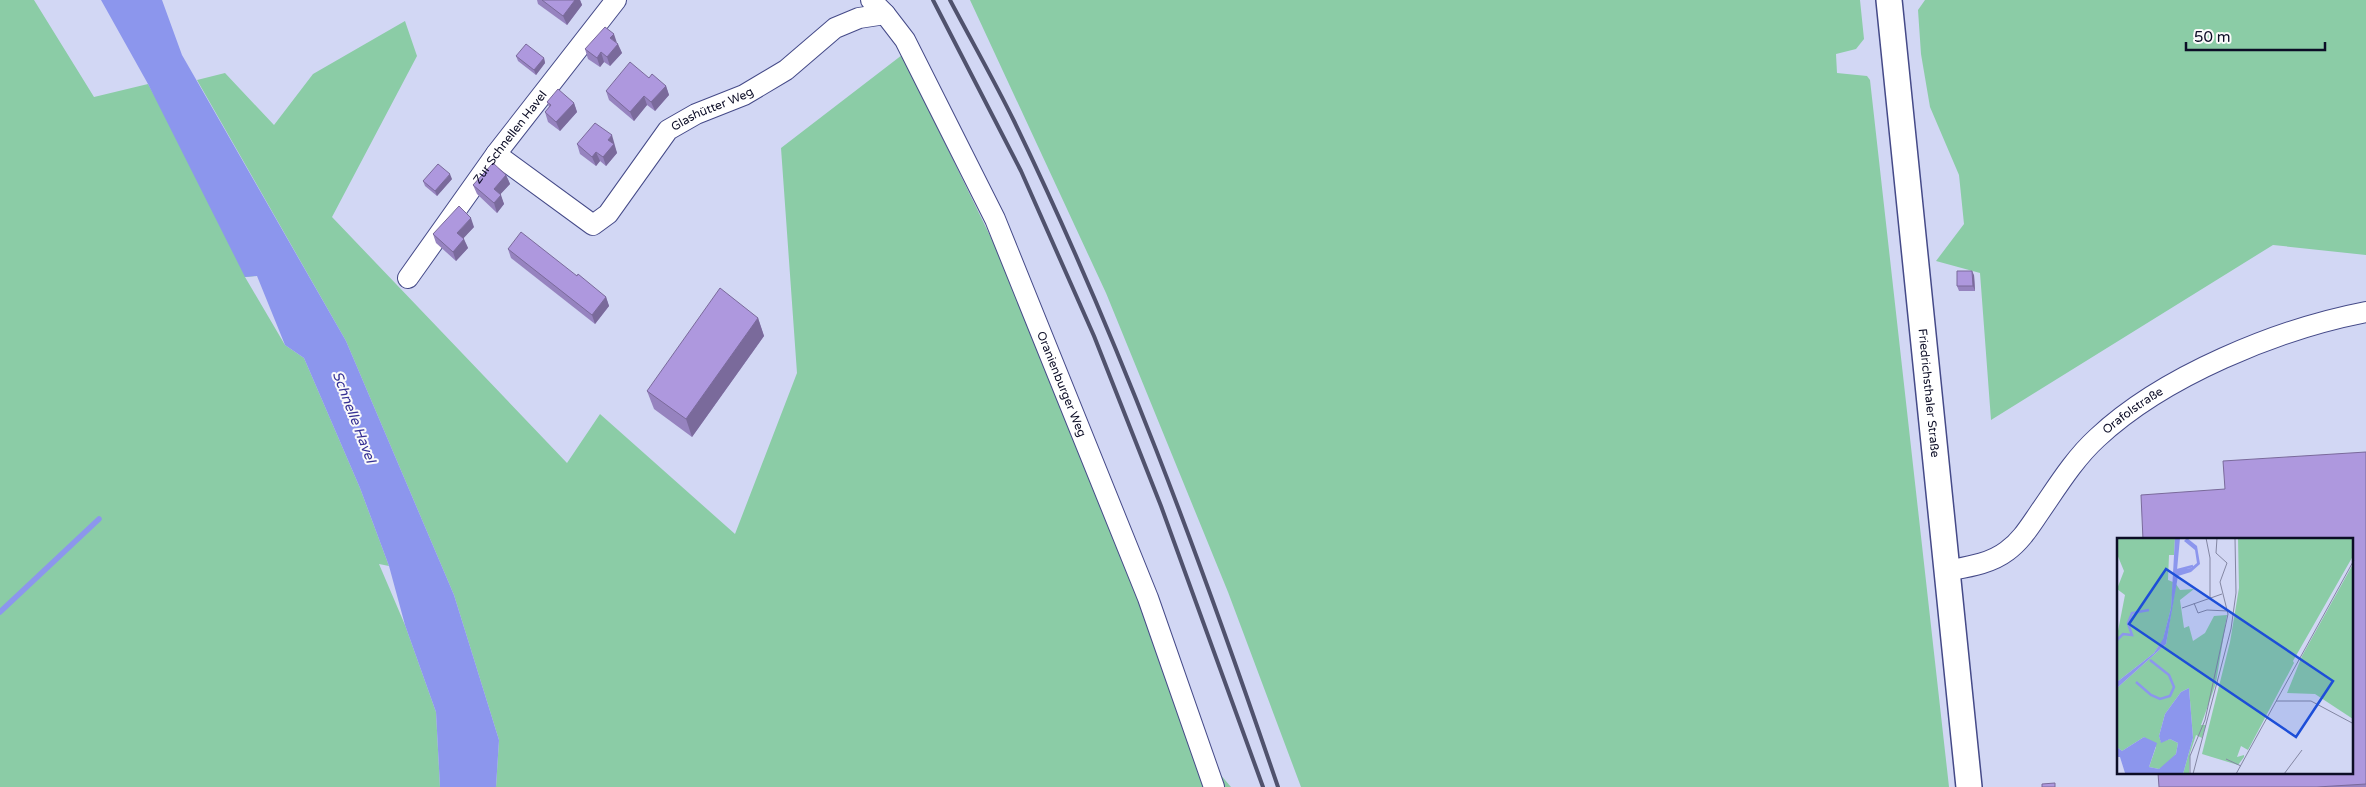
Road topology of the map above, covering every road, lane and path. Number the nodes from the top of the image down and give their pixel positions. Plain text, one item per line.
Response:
1 (616, 0) edge
2 (871, 0) edge
3 (1889, 0) edge
4 (885, 14) junction
5 (496, 154) junction
6 (408, 278) dead end
7 (2366, 312) edge
8 (1946, 571) junction
9 (1214, 787) edge
10 (1969, 787) edge

1 - 5 street, Zur Schnellen Havel
2 - 4 street, Oranienburger Weg
3 - 8 street, Friedrichsthaler Straße
4 - 5 street, Glashütter Weg
4 - 9 street, Oranienburger Weg
5 - 6 street, Zur Schnellen Havel
7 - 8 street, Orafolstraße
8 - 10 street, Friedrichsthaler Straße

